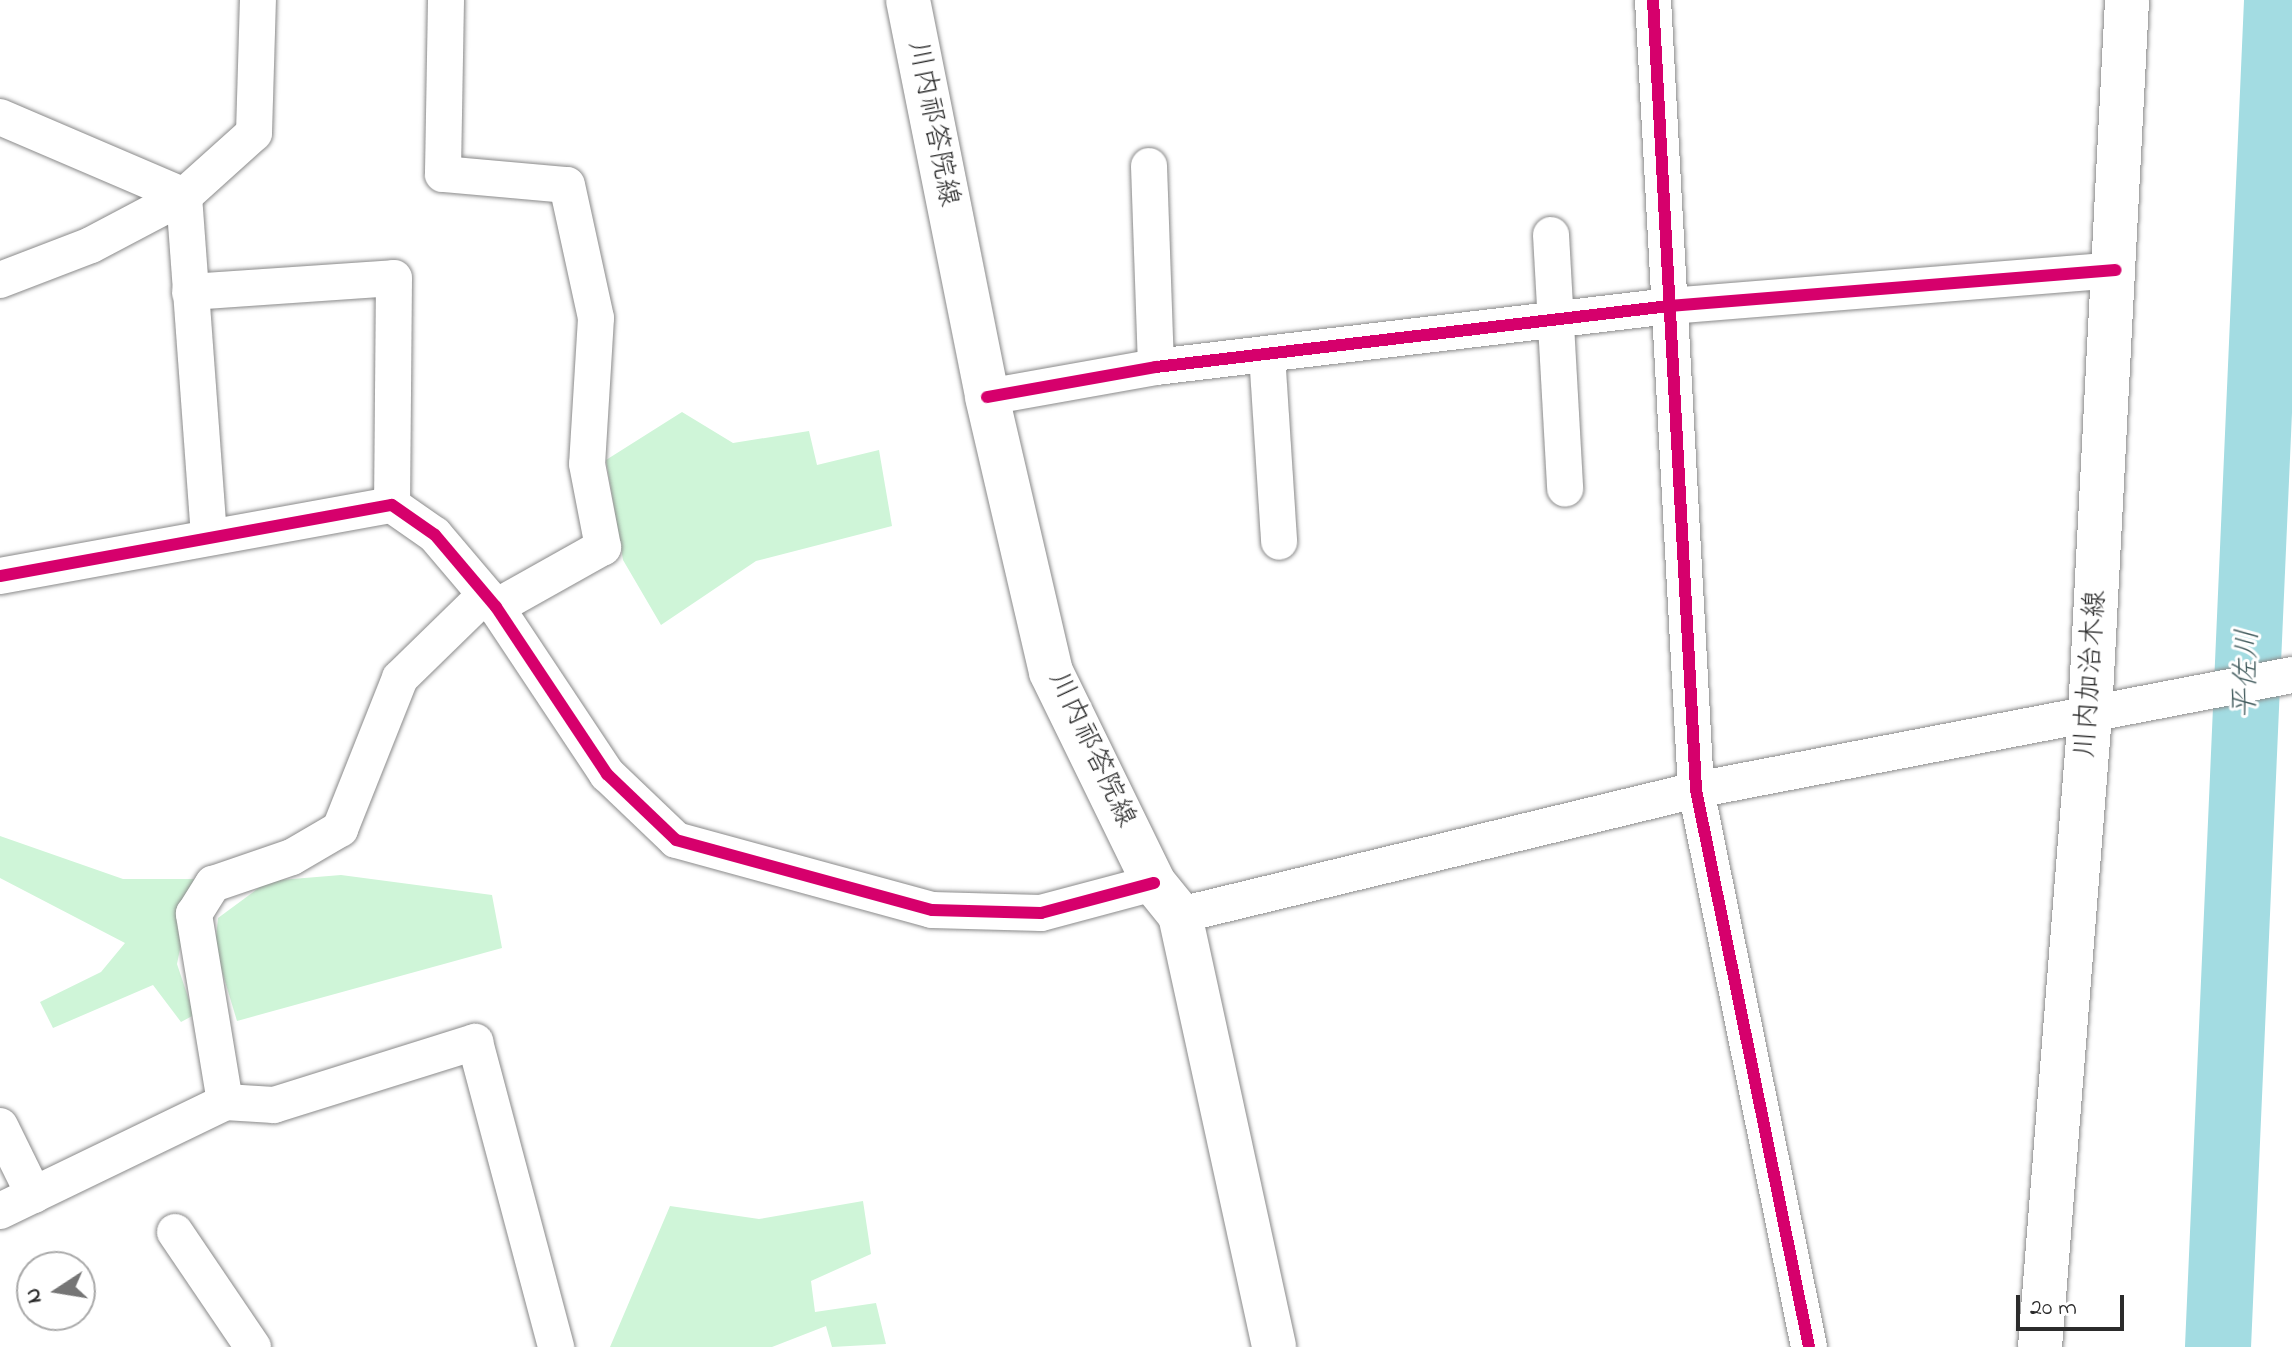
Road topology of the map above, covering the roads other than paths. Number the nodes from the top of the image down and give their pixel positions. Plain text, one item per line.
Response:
1 (258, 0) edge
2 (446, 0) edge
3 (908, 0) edge
4 (1653, 0) edge
5 (2127, 0) edge
6 (0, 117) edge
7 (1149, 166) dead end
8 (184, 196) junction
9 (1551, 235) dead end
10 (2116, 270) junction
11 (0, 280) edge
12 (190, 292) junction
13 (1669, 306) junction
14 (1556, 319) junction
15 (1267, 354) junction
16 (1156, 367) junction
17 (987, 397) junction
18 (1565, 489) dead end
19 (392, 505) junction
20 (209, 537) junction
21 (1279, 542) dead end
22 (0, 576) edge
23 (490, 601) junction
24 (2292, 675) edge
25 (2090, 714) junction
26 (1696, 790) junction
27 (1167, 899) junction
28 (225, 1102) junction
29 (0, 1126) edge
30 (34, 1195) junction
31 (0, 1211) edge
32 (175, 1232) dead end
33 (253, 1347) edge
34 (556, 1347) edge
35 (1274, 1347) edge
36 (1809, 1347) edge
37 (2040, 1347) edge

1 - 8 street
2 - 23 street
3 - 17 main road, 川内祁答院線
4 - 13 street
5 - 10 main road, 川内加治木線
6 - 8 street
7 - 16 street
8 - 11 street
8 - 12 street
9 - 14 street
10 - 13 street
10 - 25 main road, 川内加治木線
12 - 19 street
12 - 20 street
13 - 14 street
13 - 26 street
14 - 15 street
14 - 18 street
15 - 16 street
15 - 21 street
16 - 17 street
17 - 27 main road, 川内祁答院線
19 - 20 street
19 - 23 street
20 - 22 street
23 - 27 street
23 - 28 street
24 - 25 street
25 - 26 street
25 - 37 main road, 川内加治木線
26 - 27 street
26 - 36 street
27 - 35 main road, 川内祁答院線
28 - 30 street
28 - 34 street
29 - 30 street
30 - 31 street
32 - 33 street

